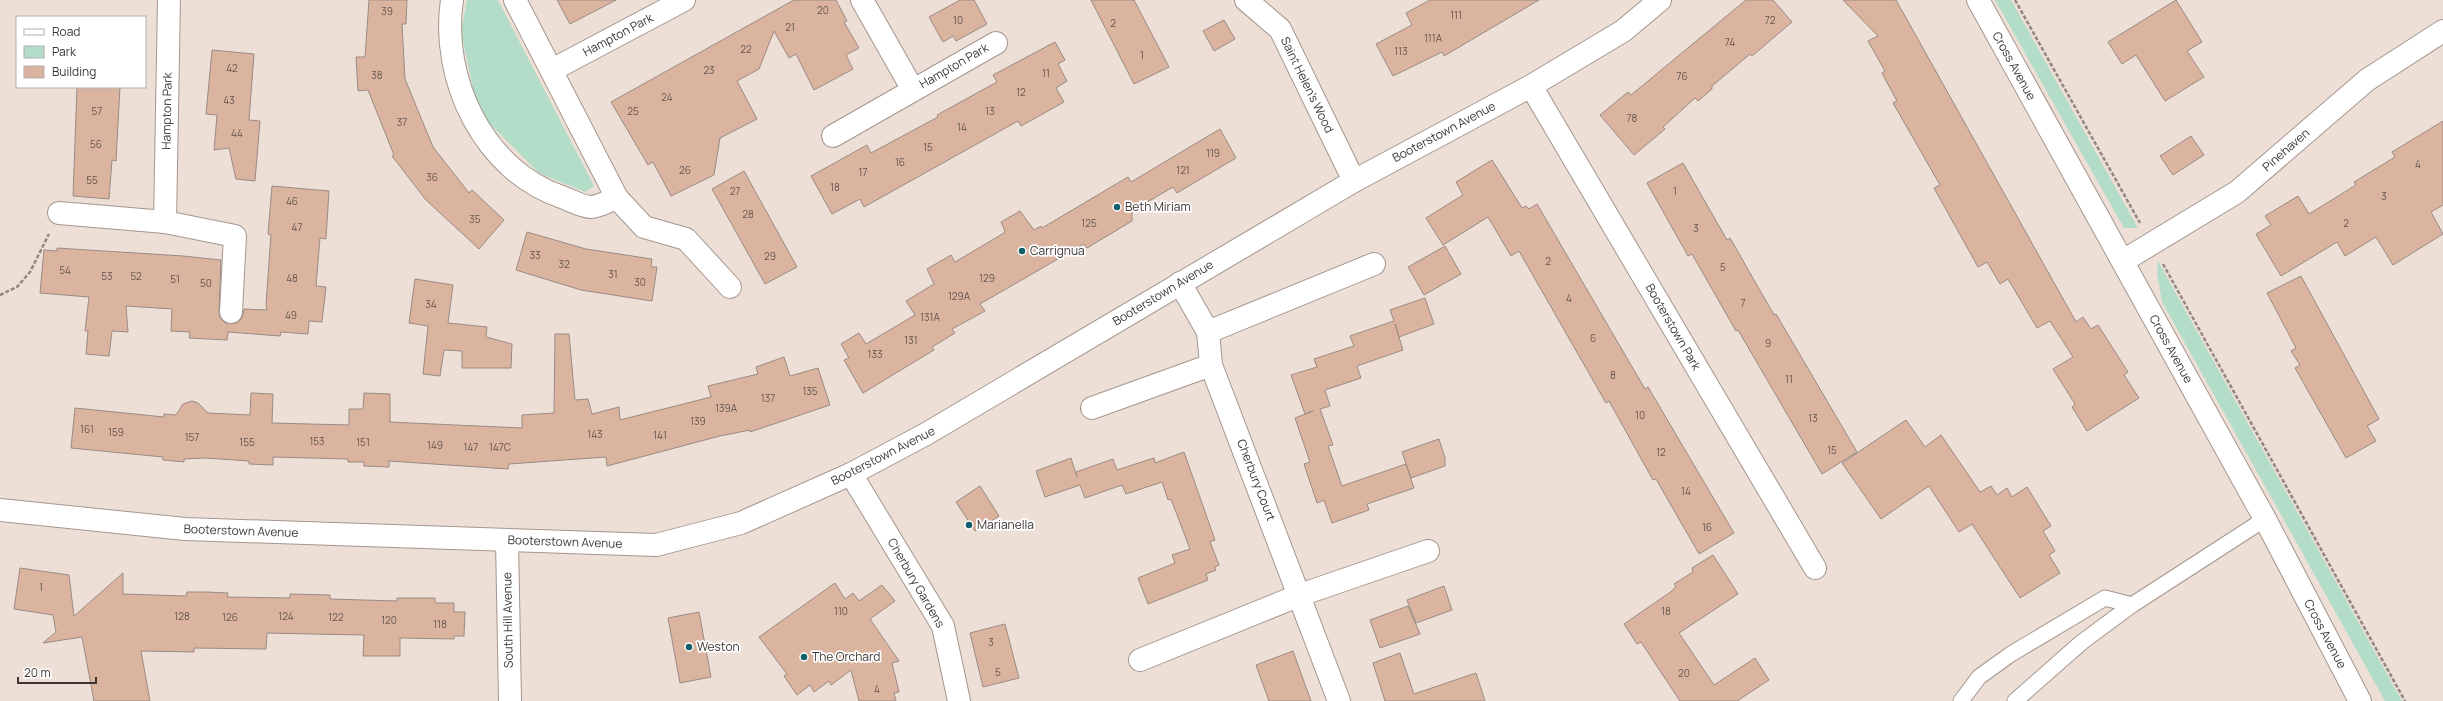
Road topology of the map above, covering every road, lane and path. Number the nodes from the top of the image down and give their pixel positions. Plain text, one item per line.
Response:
1 (169, 0) edge
2 (452, 0) edge
3 (515, 0) edge
4 (684, 0) edge
5 (862, 0) edge
6 (1246, 0) edge
7 (1660, 0) edge
8 (1978, 0) edge
9 (2015, 0) edge
10 (2443, 30) edge
11 (996, 43) dead end
12 (552, 70) junction
13 (1531, 86) junction
14 (913, 90) junction
15 (833, 136) dead end
16 (1354, 181) junction
17 (617, 198) junction
18 (58, 213) joint
19 (165, 222) junction
20 (2152, 244) junction
21 (2123, 261) junction
22 (1374, 264) dead end
23 (1180, 283) junction
24 (730, 287) dead end
25 (0, 295) edge
26 (231, 312) dead end
27 (1208, 332) junction
28 (1211, 365) junction
29 (1092, 408) dead end
30 (851, 474) junction
31 (0, 510) edge
32 (2265, 519) junction
33 (507, 540) junction
34 (1428, 551) dead end
35 (1814, 568) dead end
36 (1300, 595) junction
37 (2132, 605) junction
38 (1140, 660) dead end
39 (510, 701) edge
40 (959, 701) edge
41 (1339, 701) edge
42 (1961, 701) edge
43 (2015, 701) edge
44 (2360, 701) edge
45 (2405, 701) edge

1 - 19 street, Hampton Park
2 - 17 street
3 - 12 street
4 - 12 street, Hampton Park
5 - 14 street, Hampton Park
6 - 16 street, Saint Helen's Wood
7 - 13 street, Booterstown Avenue
8 - 21 street, Cross Avenue
9 - 20 path
10 - 20 street, Pinehaven
11 - 14 street, Hampton Park
12 - 17 street
13 - 16 street, Booterstown Avenue
13 - 35 street, Booterstown Park
14 - 15 street, Hampton Park
16 - 23 street, Booterstown Avenue
17 - 24 street
18 - 19 street
18 - 25 path
19 - 26 street
20 - 21 street, Pinehaven
20 - 45 path
21 - 32 street, Cross Avenue
22 - 27 street
23 - 27 street, Cherbury Court
23 - 30 street, Booterstown Avenue
27 - 28 street, Cherbury Court
28 - 29 street
28 - 36 street, Cherbury Court
30 - 33 street, Booterstown Avenue
30 - 40 street, Cherbury Gardens
31 - 33 street, Booterstown Avenue
32 - 37 lane
32 - 44 street, Cross Avenue
33 - 39 street, South Hill Avenue
34 - 36 street
36 - 38 street
36 - 41 street, Cherbury Court
37 - 42 lane
37 - 43 lane

